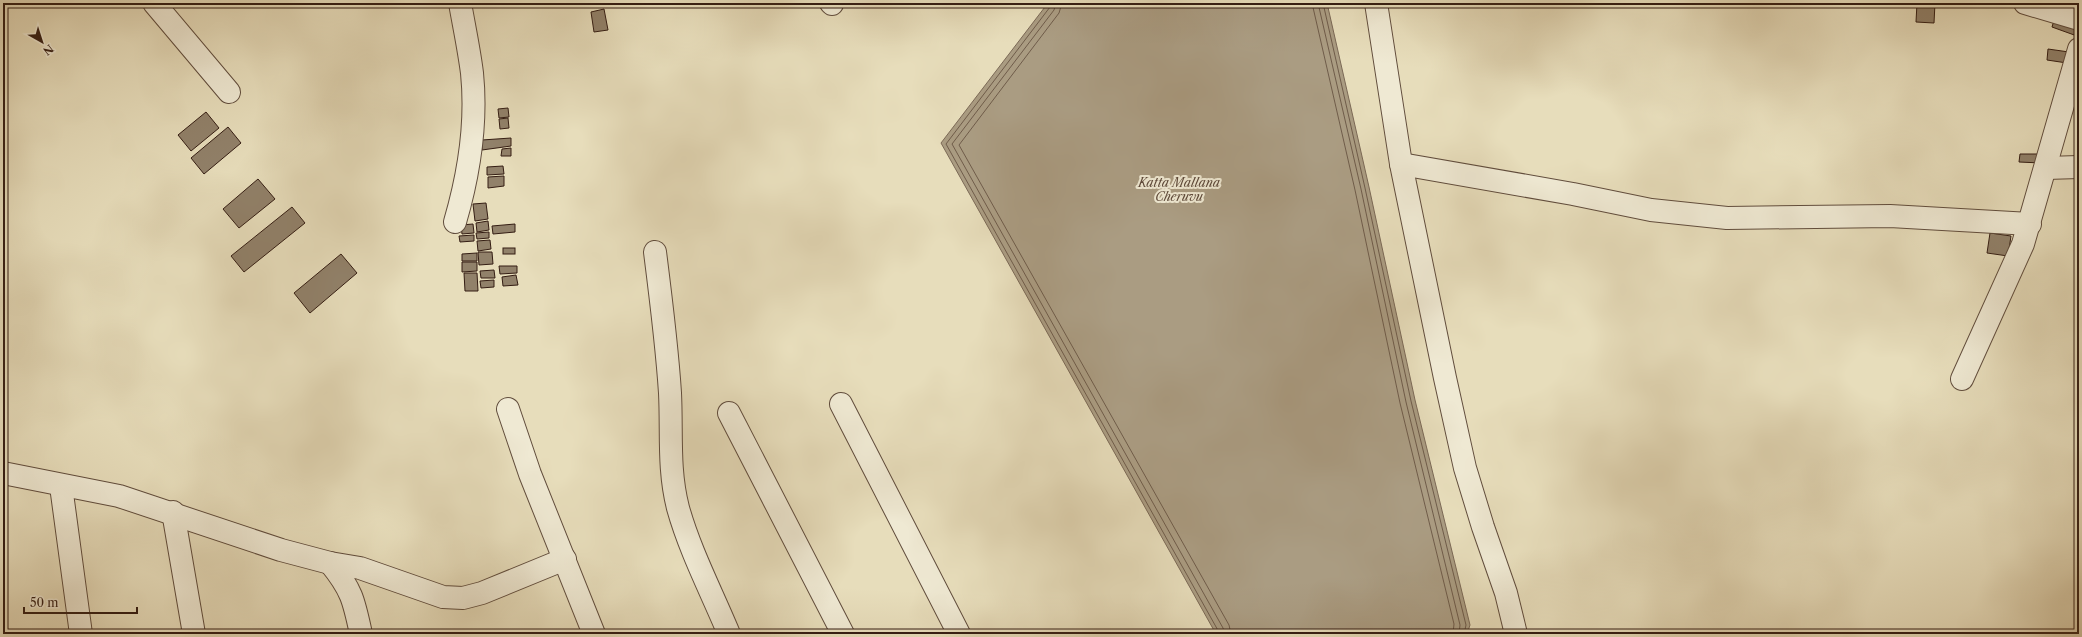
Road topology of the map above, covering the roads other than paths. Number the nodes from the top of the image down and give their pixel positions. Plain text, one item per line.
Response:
1 (154, 3) edge
2 (460, 3) edge
3 (1376, 3) edge
4 (2025, 3) edge
5 (2079, 18) edge
6 (2079, 49) edge
7 (229, 92) dead end
8 (1401, 164) junction
9 (2079, 167) edge
10 (2046, 168) junction
11 (455, 222) dead end
12 (2030, 224) junction
13 (654, 252) dead end
14 (1962, 380) dead end
15 (841, 404) dead end
16 (508, 409) dead end
17 (729, 412) dead end
18 (3, 473) edge
19 (61, 486) junction
20 (173, 512) junction
21 (565, 559) junction
22 (330, 563) junction
23 (81, 634) edge
24 (194, 634) edge
25 (361, 634) edge
26 (594, 634) edge
27 (730, 634) edge
28 (843, 634) edge
29 (959, 634) edge
30 (1516, 634) edge

1 - 7 street
2 - 11 street
3 - 8 street
4 - 5 street
6 - 10 street
8 - 12 street
8 - 30 street
9 - 10 street
10 - 12 street
12 - 14 street
13 - 27 street
15 - 29 street
16 - 21 street
17 - 28 street
18 - 19 street
19 - 20 street
19 - 23 street
20 - 22 street
20 - 24 street
21 - 22 street
21 - 26 street
22 - 25 street

